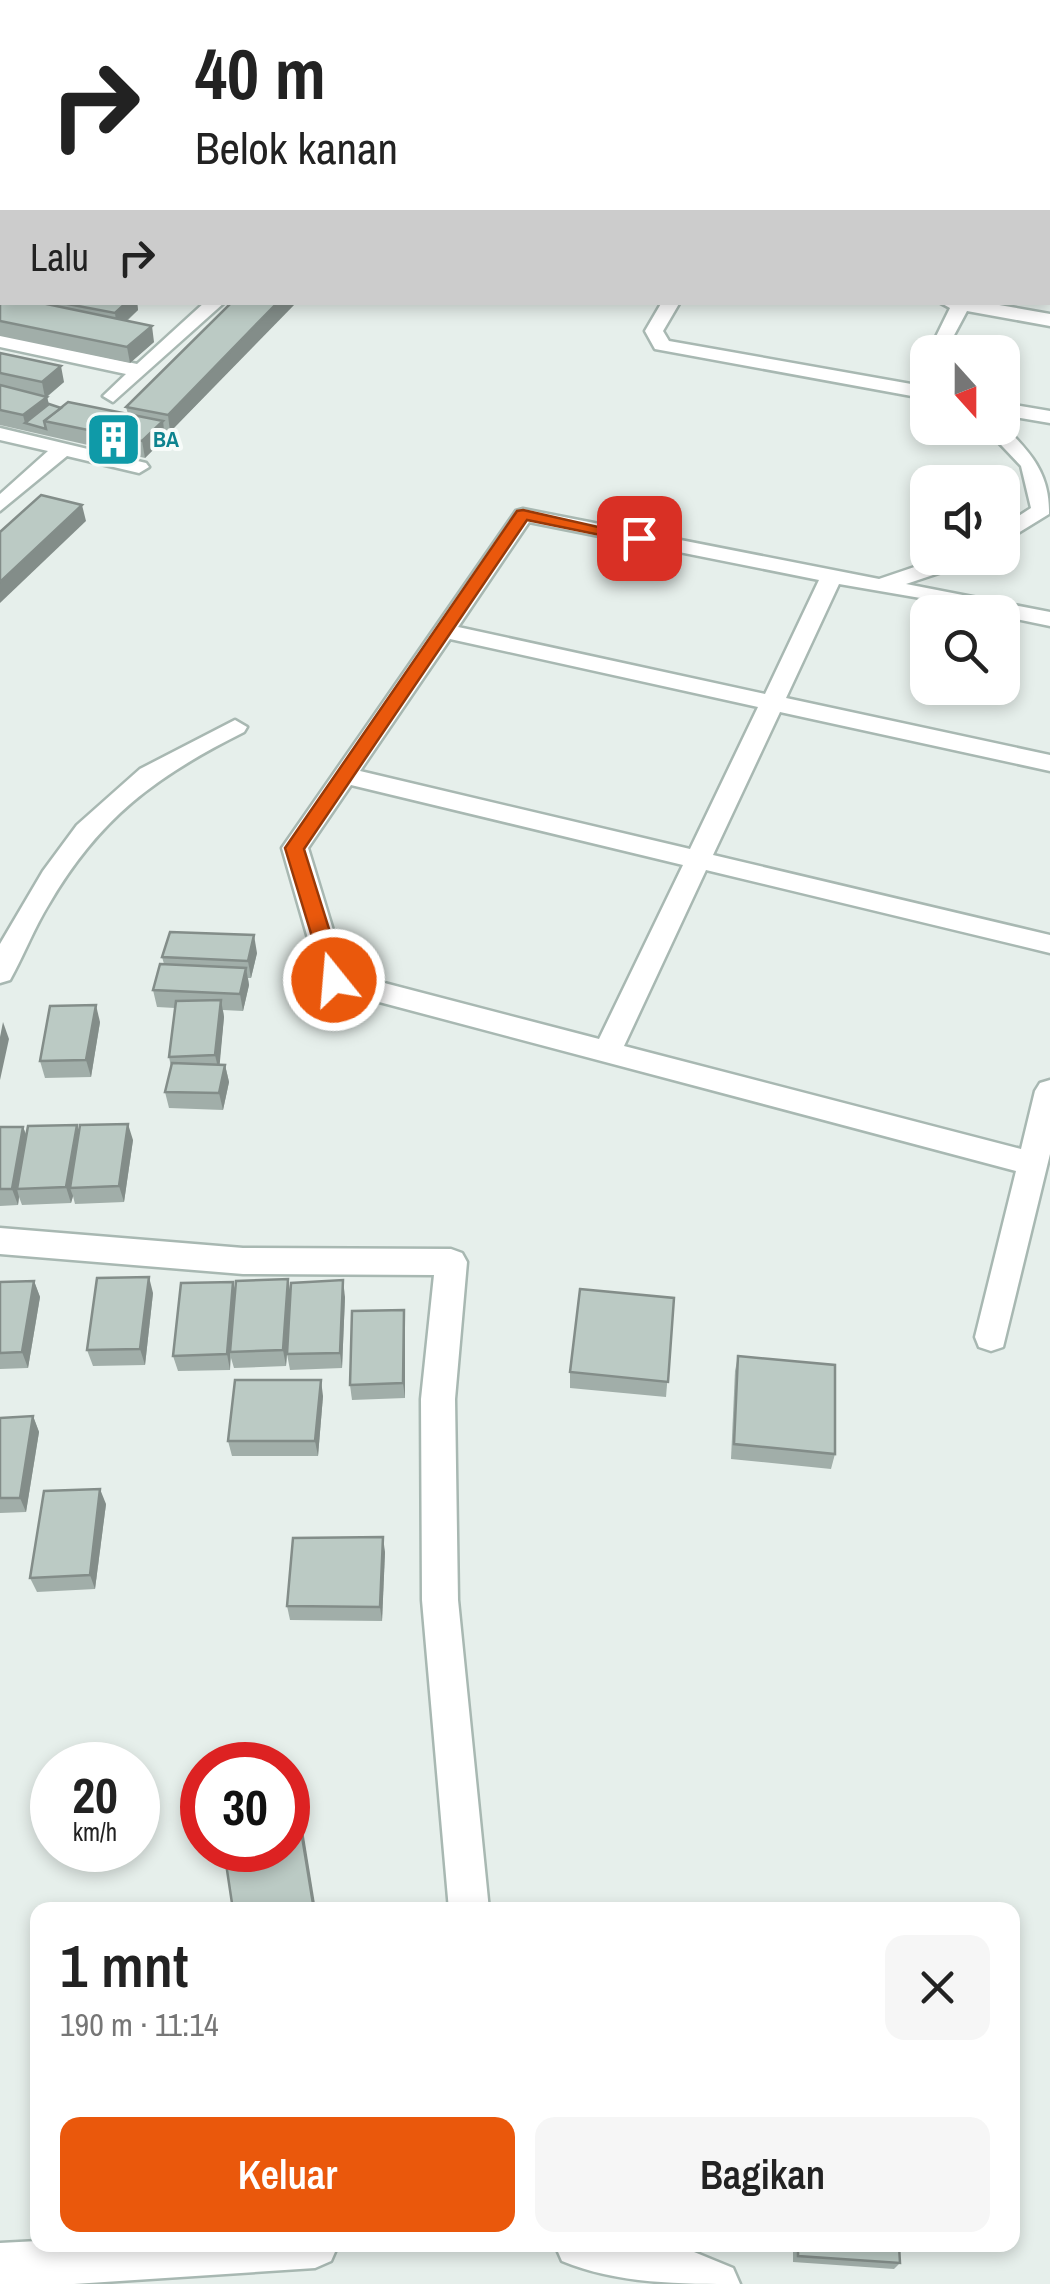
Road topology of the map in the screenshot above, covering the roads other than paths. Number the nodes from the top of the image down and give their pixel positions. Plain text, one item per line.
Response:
1 (206, 305) edge
2 (670, 305) edge
3 (956, 305) edge
4 (968, 305) edge
5 (1050, 320) edge
6 (943, 335) edge
7 (0, 341) edge
8 (141, 372) junction
9 (910, 389) edge
10 (113, 396) dead end
11 (1020, 411) edge
12 (1050, 417) edge
13 (0, 434) edge
14 (1012, 445) edge
15 (63, 449) junction
16 (139, 467) dead end
17 (0, 505) edge
18 (1046, 511) edge
19 (1020, 526) edge
20 (912, 575) edge
21 (832, 576) junction
22 (880, 586) junction
23 (1050, 619) edge
24 (444, 632) junction
25 (772, 703) junction
26 (235, 727) dead end
27 (1050, 763) edge
28 (344, 776) junction
29 (698, 860) junction
30 (1050, 944) edge
31 (0, 973) edge
32 (607, 1052) junction
33 (1050, 1091) edge
34 (1033, 1164) junction
35 (0, 1240) edge
36 (991, 1338) dead end
37 (468, 1902) edge
38 (210, 2252) edge
39 (623, 2252) edge
40 (0, 2266) edge
41 (717, 2284) edge

1 - 8 street
2 - 9 street
3 - 6 street
4 - 5 street
7 - 8 street
8 - 10 street
11 - 12 street
13 - 15 street
14 - 18 street
15 - 16 street
15 - 17 street
18 - 19 street
20 - 22 street
21 - 22 street
21 - 24 street
21 - 25 street
22 - 23 street
24 - 25 street
24 - 28 street
25 - 27 street
25 - 29 street
26 - 31 street
28 - 29 street
28 - 32 street
29 - 30 street
29 - 32 street
32 - 34 street
33 - 34 street
34 - 36 street
35 - 37 street
38 - 40 street
39 - 41 street

